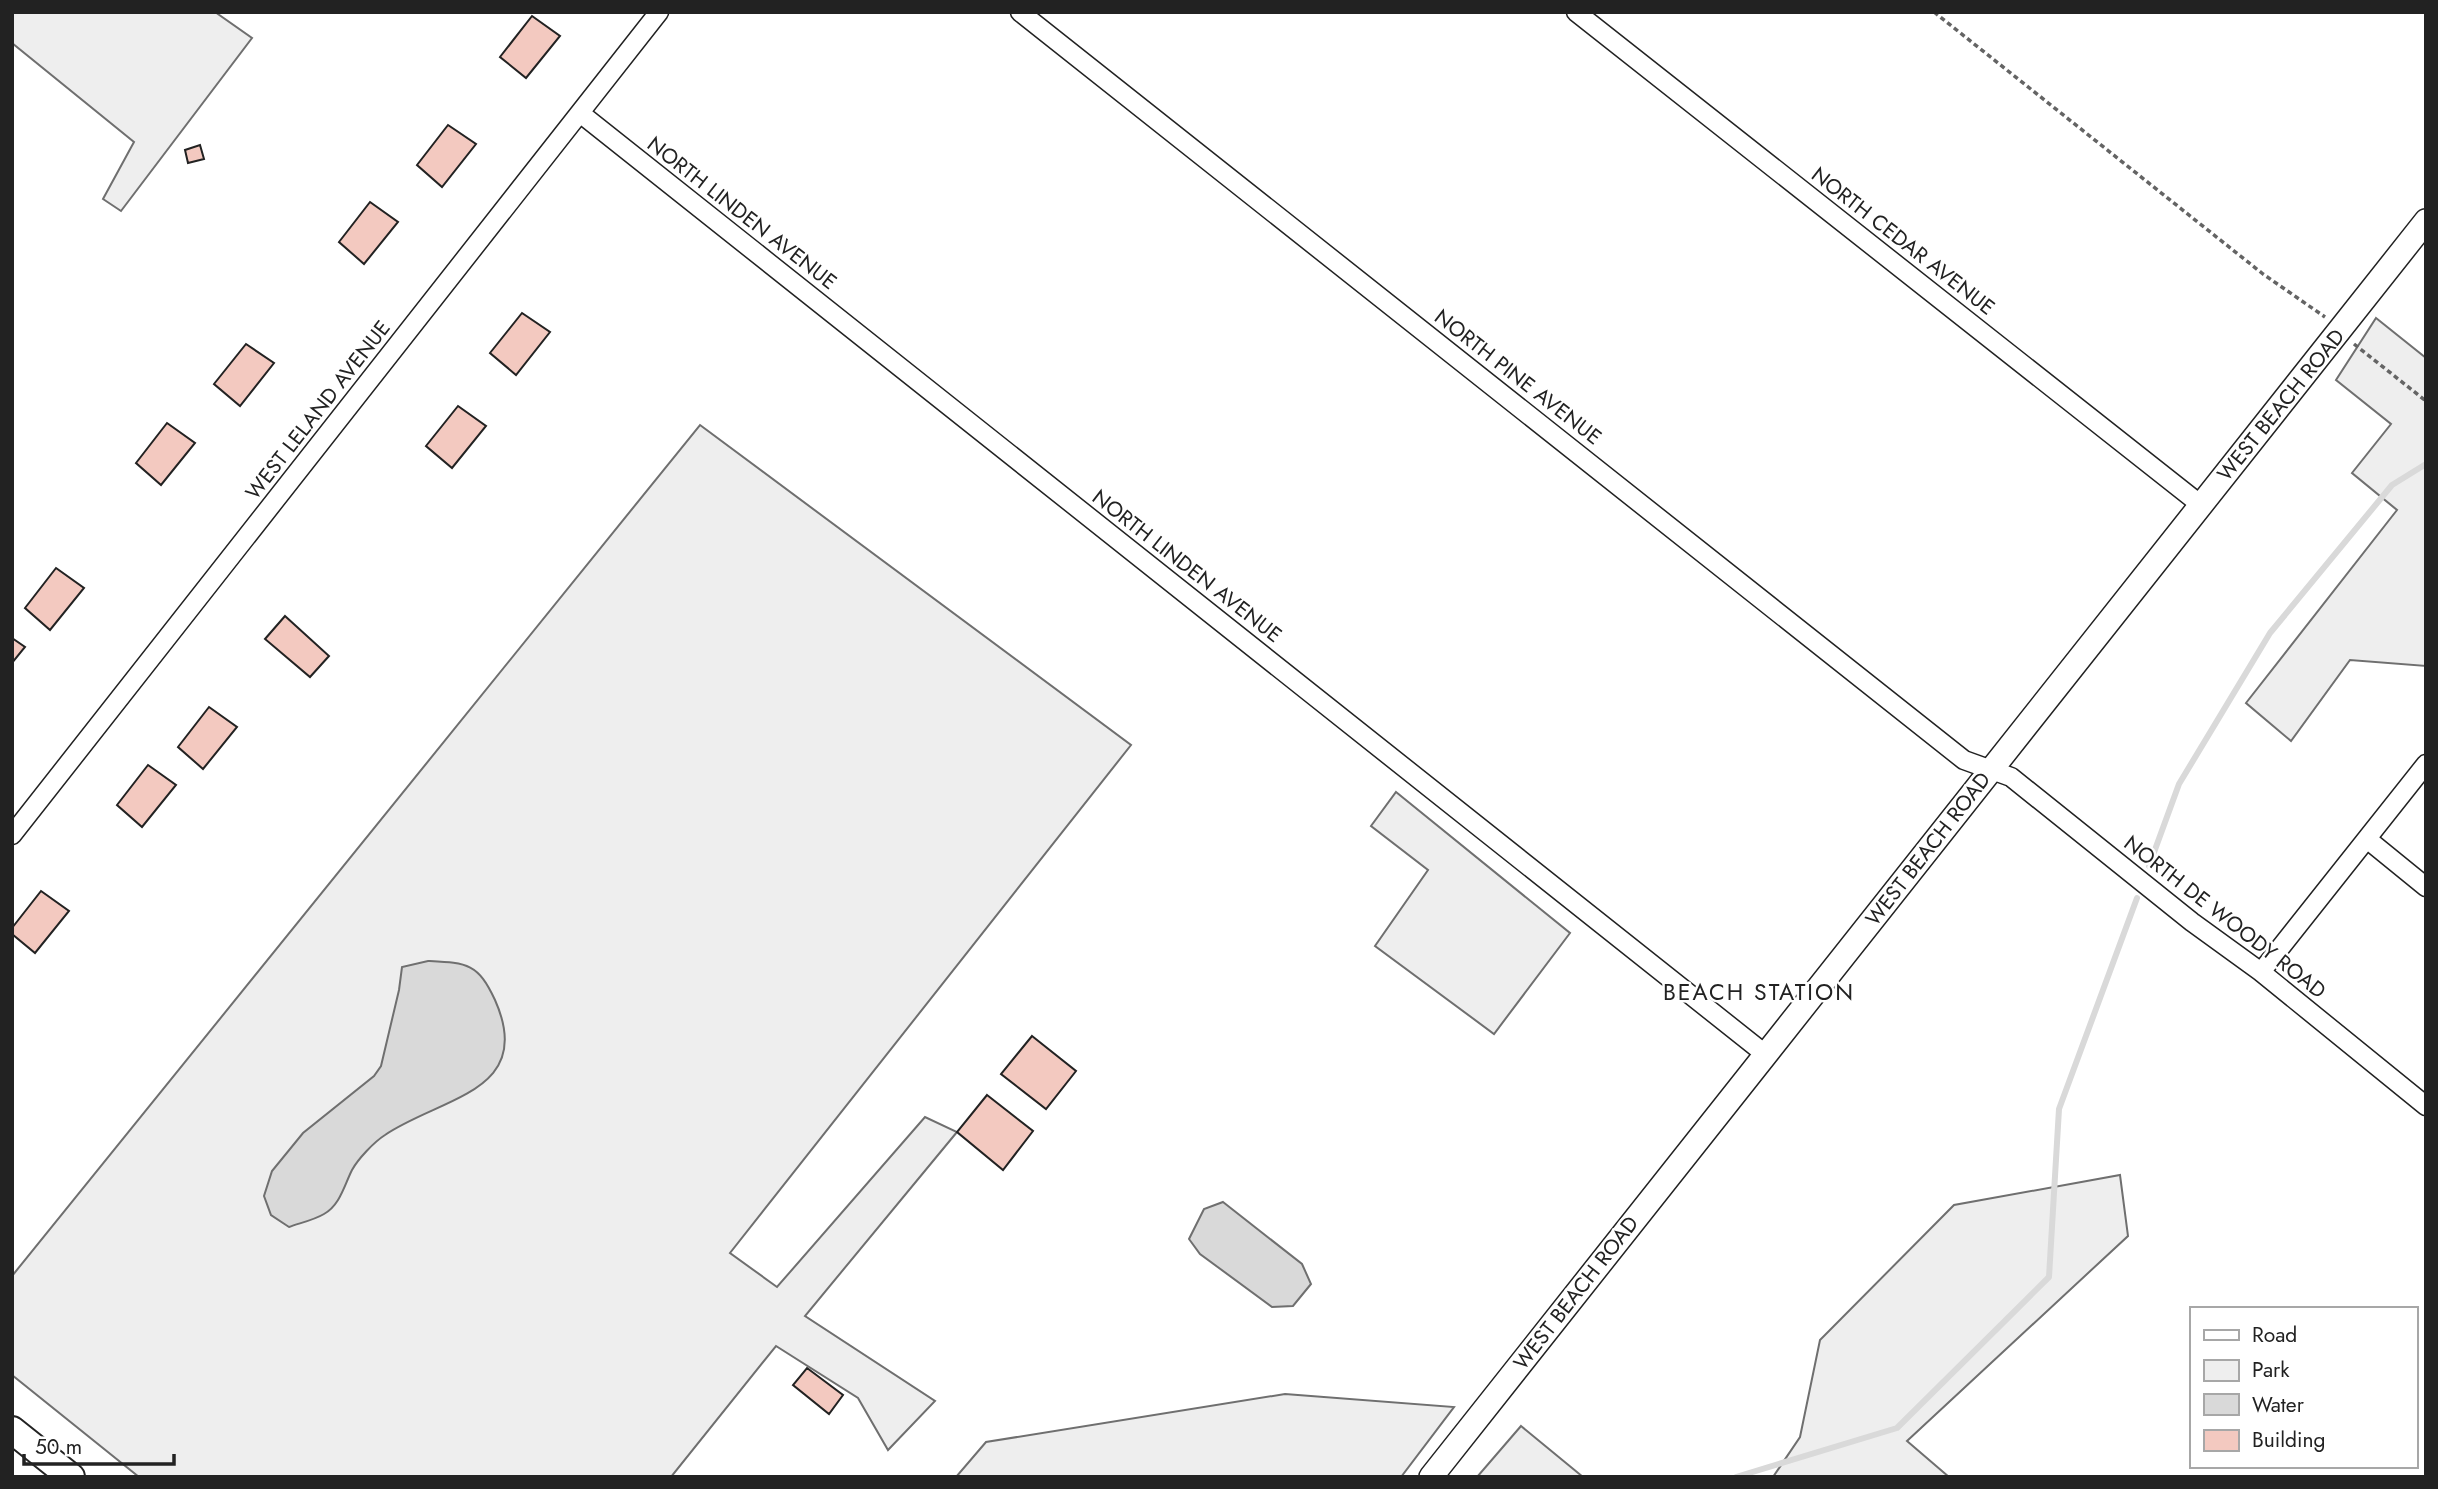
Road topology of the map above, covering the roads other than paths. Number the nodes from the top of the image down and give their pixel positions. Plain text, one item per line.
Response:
1 (659, 12) edge
2 (1020, 12) edge
3 (1576, 12) edge
4 (580, 113) junction
5 (2426, 221) edge
6 (2201, 505) junction
7 (2426, 765) edge
8 (1991, 770) junction
9 (12, 835) edge
10 (2367, 839) junction
11 (2426, 887) edge
12 (2261, 972) junction
13 (1765, 1054) junction
14 (2426, 1106) edge
15 (12, 1430) edge
16 (71, 1477) edge
17 (1431, 1477) edge

1 - 4 street, WEST LELAND AVENUE
2 - 8 street, NORTH PINE AVENUE
3 - 6 street, NORTH CEDAR AVENUE
4 - 9 street, WEST LELAND AVENUE
4 - 13 street, NORTH LINDEN AVENUE
5 - 6 street, WEST BEACH ROAD
6 - 8 street, WEST BEACH ROAD
7 - 10 street
8 - 12 street, NORTH DE WOODY ROAD
8 - 13 street, WEST BEACH ROAD
10 - 11 street
10 - 12 street
12 - 14 street, NORTH DE WOODY ROAD
13 - 17 street, WEST BEACH ROAD
15 - 16 main road

